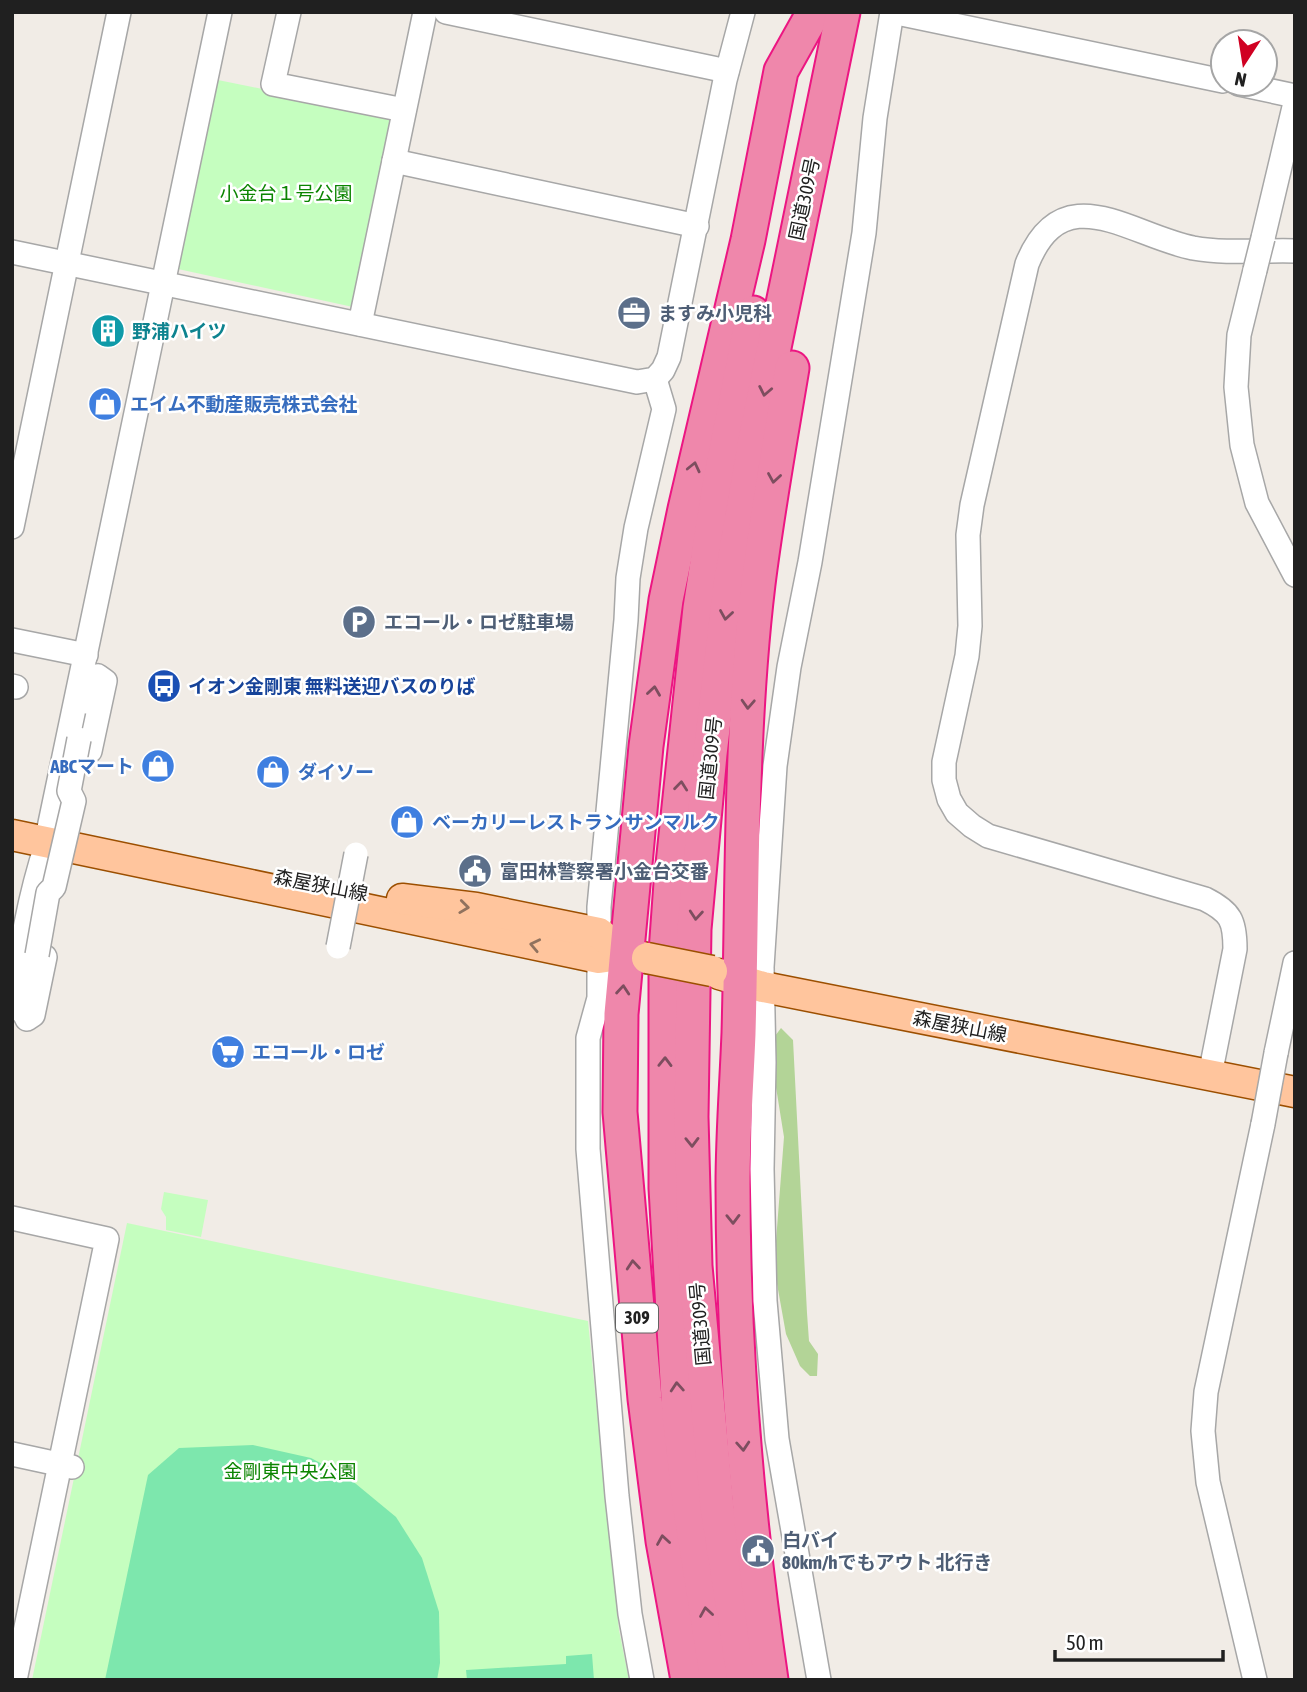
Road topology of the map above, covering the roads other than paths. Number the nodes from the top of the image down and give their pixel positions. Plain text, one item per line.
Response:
1 (119, 12) edge
2 (220, 12) edge
3 (289, 12) edge
4 (425, 12) edge
5 (446, 12) edge
6 (743, 12) edge
7 (814, 12) edge
8 (843, 12) edge
9 (892, 12) edge
10 (727, 71) junction
11 (831, 71) junction
12 (1209, 78) edge
13 (1295, 103) edge
14 (404, 110) junction
15 (394, 162) junction
16 (697, 226) junction
17 (1295, 251) edge
18 (12, 252) edge
19 (66, 263) junction
20 (163, 283) junction
21 (360, 324) junction
22 (655, 379) junction
23 (12, 527) edge
24 (1295, 575) edge
25 (12, 640) edge
26 (86, 655) junction
27 (72, 747) junction
28 (12, 820) edge
29 (12, 835) edge
30 (48, 836) junction
31 (356, 854) dead end
32 (338, 947) dead end
33 (618, 951) junction
34 (29, 953) junction
35 (1295, 963) edge
36 (738, 979) junction
37 (12, 1009) edge
38 (1210, 1075) junction
39 (1295, 1092) edge
40 (12, 1218) edge
41 (12, 1454) edge
42 (66, 1466) junction
43 (15, 1680) edge
44 (642, 1680) edge
45 (688, 1680) edge
46 (717, 1680) edge
47 (744, 1680) edge
48 (771, 1680) edge
49 (818, 1680) edge
50 (1255, 1680) edge

1 - 19 street
2 - 20 street
3 - 14 street
4 - 14 street
5 - 10 street
6 - 10 street
33 -> 7 highway
46 -> 7 highway, 国道309号 / 309
8 - 11 highway, 国道309号
9 - 12 street
9 - 36 street
10 - 16 street
11 -> 36 highway
11 -> 47 highway, 国道309号
13 - 24 street, bridge
14 - 15 street
15 - 16 street
15 - 21 street
16 - 22 street
17 - 38 street
18 - 19 street
19 - 20 street
19 - 23 street
20 - 21 street
20 - 26 street
21 - 22 street
22 - 33 street
25 - 26 street
26 - 27 street
27 - 30 street
27 - 34 street, bridge
28 - 30 main road, 森屋狭山線
29 - 30 main road, 森屋狭山線
30 - 33 main road, 森屋狭山線
30 - 34 street
31 - 32 street, bridge
33 - 36 main road, 森屋狭山線, bridge
33 - 44 street
45 -> 33 highway, 309
34 - 37 street
35 - 50 street, bridge
36 - 38 main road, 森屋狭山線
36 -> 48 highway
36 - 49 street
38 - 39 main road, 森屋狭山線
40 - 42 street
41 - 42 street
42 - 43 street

